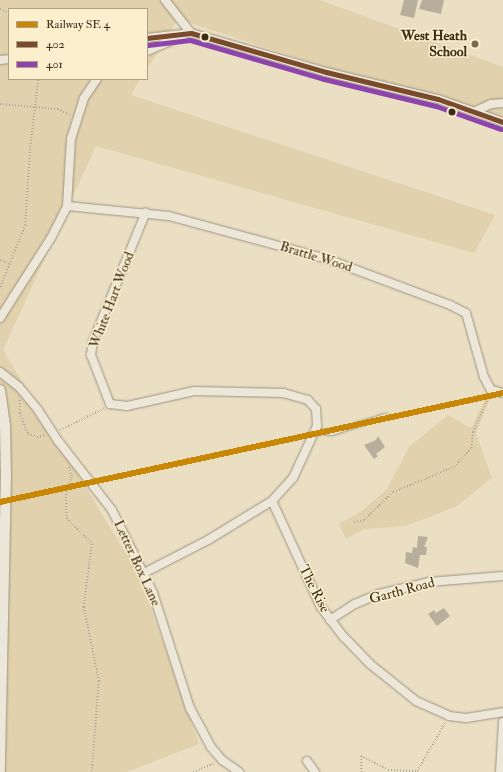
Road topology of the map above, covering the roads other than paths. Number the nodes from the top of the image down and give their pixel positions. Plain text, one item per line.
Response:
1 (165, 0) edge
2 (191, 33) junction
3 (148, 38) edge
4 (148, 51) edge
5 (97, 80) edge
6 (503, 103) edge
7 (476, 111) junction
8 (503, 122) edge
9 (67, 206) junction
10 (146, 212) junction
11 (0, 318) edge
12 (0, 372) edge
13 (0, 390) edge
14 (503, 393) edge
15 (385, 416) dead end
16 (315, 431) junction
17 (272, 500) junction
18 (144, 572) junction
19 (503, 576) edge
20 (330, 620) junction
21 (503, 712) edge
22 (503, 722) edge
23 (311, 767) edge
24 (0, 772) edge
25 (239, 772) edge
26 (304, 772) edge
27 (500, 772) edge

1 - 2 street
2 - 3 street
2 - 4 street
2 - 7 street
5 - 9 street
6 - 7 street
7 - 8 street
9 - 10 street, Brattle Wood
9 - 11 street
10 - 14 street, Brattle Wood
10 - 16 street, White Hart Wood
12 - 18 street, Letter Box Lane
13 - 24 street
15 - 16 lane
16 - 17 street
17 - 18 street
17 - 20 street, The Rise
18 - 25 street, Letter Box Lane
19 - 20 street, Garth Road
20 - 21 street, The Rise
22 - 27 street
23 - 26 street

